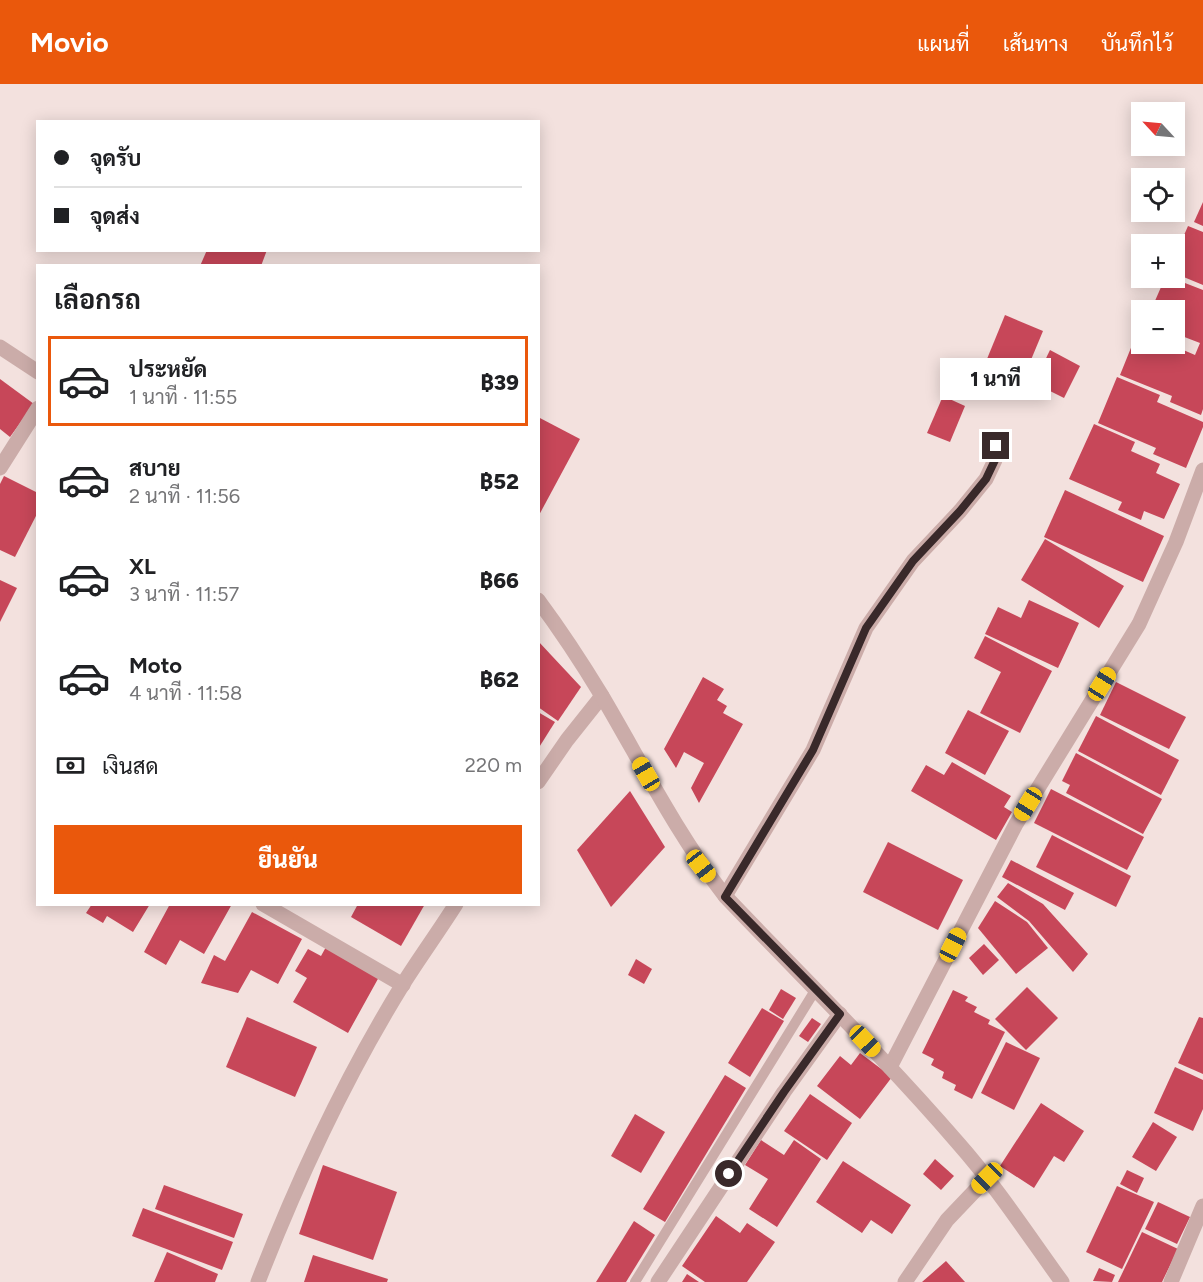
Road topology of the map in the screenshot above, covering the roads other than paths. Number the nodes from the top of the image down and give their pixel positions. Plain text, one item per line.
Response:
1 (0, 347) edge
2 (36, 371) edge
3 (36, 411) edge
4 (996, 446) dead end
5 (0, 468) edge
6 (1203, 470) edge
7 (540, 603) edge
8 (602, 696) junction
9 (540, 779) edge
10 (725, 897) junction
11 (266, 906) edge
12 (455, 906) edge
13 (403, 985) junction
14 (816, 989) junction
15 (840, 1014) junction
16 (891, 1067) junction
17 (987, 1178) junction
18 (1203, 1206) edge
19 (258, 1282) edge
20 (635, 1282) edge
21 (658, 1282) edge
22 (905, 1282) edge
23 (1062, 1282) edge
24 (1171, 1282) edge

1 - 2 street
3 - 5 street
4 - 10 street
6 - 16 street
7 - 8 street
8 - 9 street
8 - 10 street
10 - 14 street
11 - 13 street
12 - 13 street
13 - 19 street
14 - 15 street
14 - 20 lane
15 - 16 street
15 - 21 street
16 - 17 street
17 - 22 street
17 - 23 street
18 - 24 street

